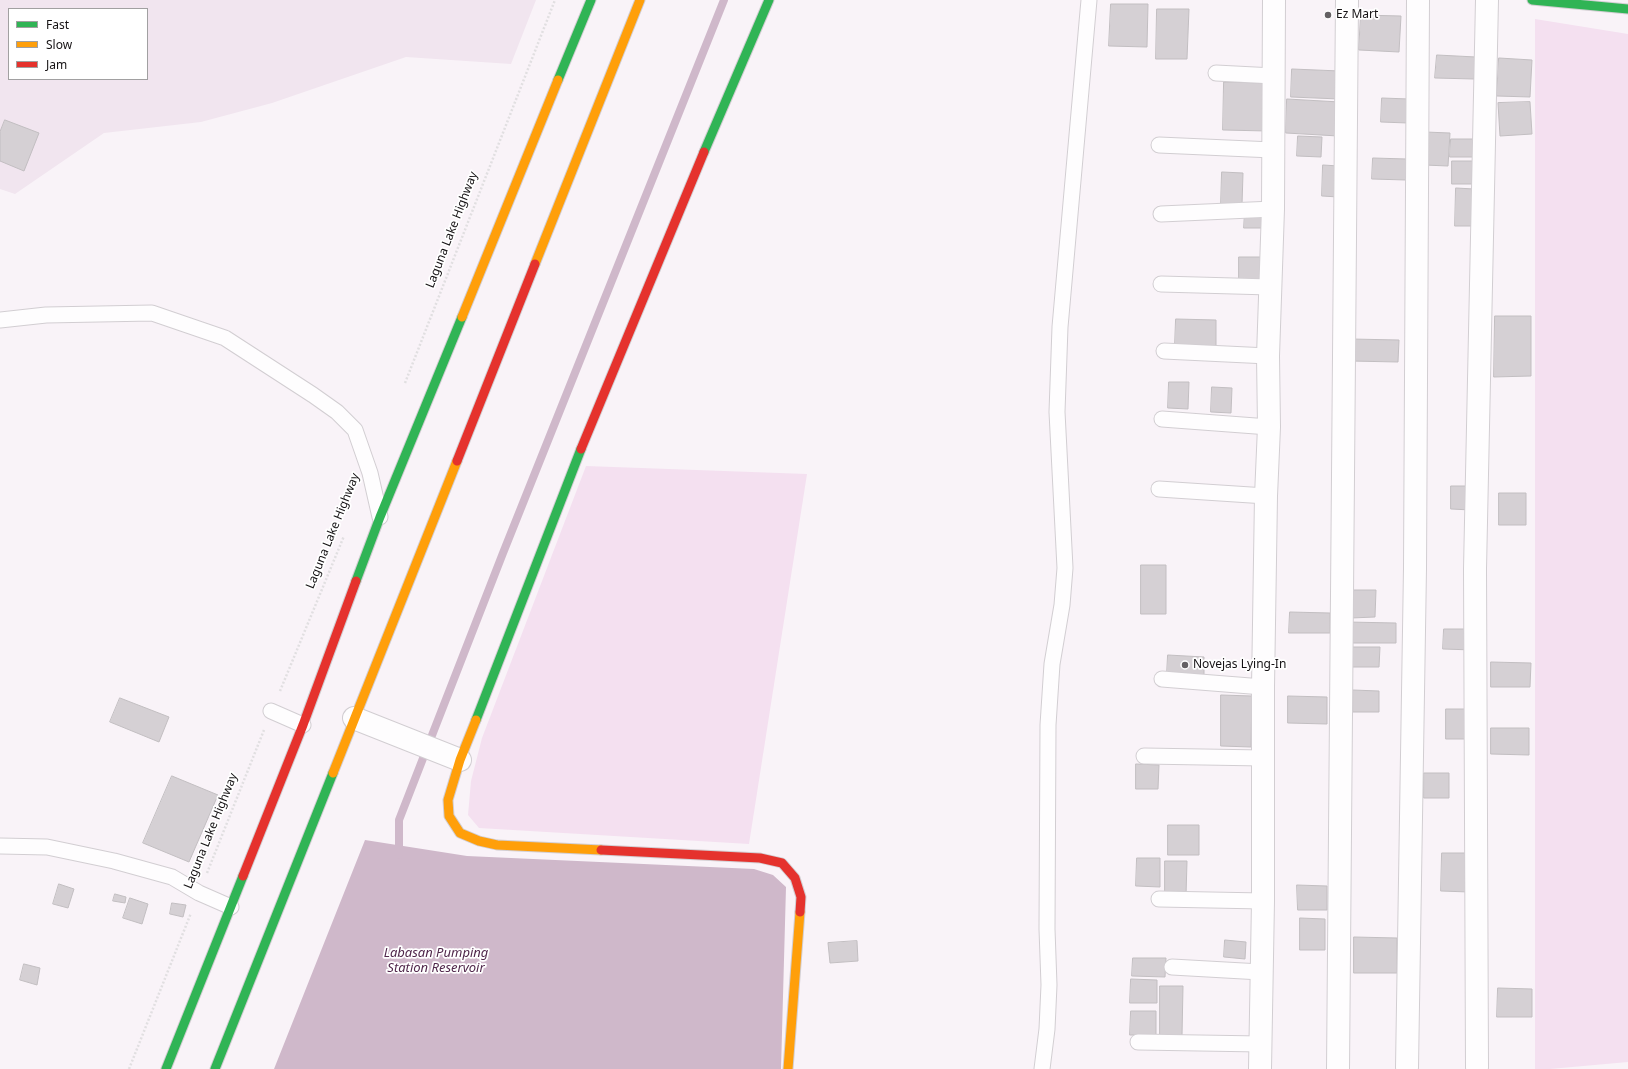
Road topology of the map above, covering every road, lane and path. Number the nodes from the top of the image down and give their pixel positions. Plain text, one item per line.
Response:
1 (555, 0) edge
2 (591, 0) edge
3 (640, 0) edge
4 (769, 0) edge
5 (1089, 0) edge
6 (1274, 0) edge
7 (1347, 0) edge
8 (1418, 0) edge
9 (1487, 0) edge
10 (1532, 0) edge
11 (1628, 9) edge
12 (1216, 73) dead end
13 (1274, 76) junction
14 (1159, 145) dead end
15 (1273, 150) junction
16 (1273, 209) junction
17 (1161, 214) dead end
18 (1161, 284) dead end
19 (1270, 287) junction
20 (0, 320) edge
21 (1164, 351) dead end
22 (1268, 356) junction
23 (405, 384) dead end
24 (1162, 419) dead end
25 (1269, 427) junction
26 (1159, 489) dead end
27 (1266, 496) junction
28 (380, 517) junction
29 (346, 531) dead end
30 (1162, 679) dead end
31 (1263, 687) junction
32 (271, 711) junction
33 (354, 718) junction
34 (303, 725) junction
35 (1144, 756) dead end
36 (1263, 758) junction
37 (460, 760) junction
38 (0, 846) edge
39 (199, 893) junction
40 (1159, 900) dead end
41 (1263, 901) junction
42 (231, 907) junction
43 (1172, 967) dead end
44 (1261, 972) junction
45 (1138, 1042) dead end
46 (1261, 1044) junction
47 (1407, 1067) dead end
48 (1477, 1067) dead end
49 (129, 1069) edge
50 (166, 1069) edge
51 (215, 1069) edge
52 (788, 1069) edge
53 (1042, 1069) edge
54 (1260, 1069) edge
55 (1338, 1069) edge

1 - 23 path, Laguna Lake Highway
2 - 28 main road
3 - 33 main road
4 - 37 main road
5 - 53 lane
6 - 13 street
7 - 55 street
8 - 47 street
9 - 48 street
10 - 11 main road
12 - 13 lane
13 - 15 street
14 - 15 lane
15 - 16 street
16 - 17 lane
16 - 19 street
18 - 19 lane
19 - 22 street
20 - 28 lane
21 - 22 lane
22 - 25 street
24 - 25 lane
25 - 27 street
26 - 27 lane
27 - 31 street
28 - 34 main road
29 - 32 path, Laguna Lake Highway
30 - 31 lane
31 - 36 street
32 - 34 lane
32 - 39 path, Laguna Lake Highway
33 - 37 street
33 - 51 main road
34 - 42 main road
35 - 36 lane
36 - 41 street
37 - 52 main road
38 - 39 lane
39 - 42 lane
39 - 49 path, Laguna Lake Highway
40 - 41 lane
41 - 44 street
42 - 50 main road
43 - 44 lane
44 - 46 street
45 - 46 lane
46 - 54 street

